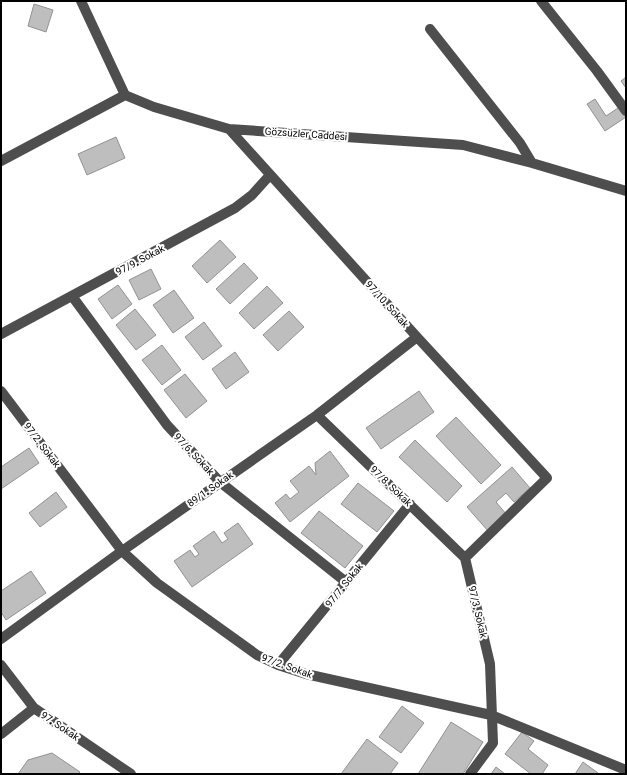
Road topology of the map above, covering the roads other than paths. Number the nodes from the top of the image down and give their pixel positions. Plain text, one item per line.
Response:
1 (81, 1) edge
2 (541, 1) edge
3 (430, 29) dead end
4 (125, 95) junction
5 (626, 111) edge
6 (229, 129) junction
7 (1, 161) edge
8 (532, 163) junction
9 (270, 175) junction
10 (626, 191) edge
11 (72, 296) junction
12 (1, 334) edge
13 (417, 337) junction
14 (1, 391) edge
15 (317, 415) junction
16 (220, 482) junction
17 (410, 504) junction
18 (122, 551) junction
19 (465, 558) junction
20 (346, 582) junction
21 (1, 639) edge
22 (1, 665) edge
23 (278, 665) junction
24 (34, 708) junction
25 (491, 715) junction
26 (1, 734) edge
27 (626, 770) edge
28 (131, 774) edge
29 (470, 774) edge

1 - 4 street
2 - 5 street
3 - 8 street
4 - 6 street, Gözsüzler Caddesi
4 - 7 street
6 - 8 street, Gözsüzler Caddesi
6 - 9 street, 97/10. Sokak
8 - 10 street, Gözsüzler Caddesi
9 - 11 street, 97/9. Sokak
9 - 13 street, 97/10. Sokak
11 - 12 street, 97/9. Sokak
11 - 16 street, 97/6. Sokak
13 - 15 street, 89/1. Sokak
13 - 19 street, 97/10. Sokak
14 - 18 street, 97/2. Sokak
15 - 16 street, 89/1. Sokak
15 - 17 street, 97/8. Sokak
16 - 18 street, 89/1. Sokak
16 - 20 street, 97/6. Sokak
17 - 19 street, 97/8. Sokak
17 - 20 street, 97/7. Sokak
18 - 21 street, 89/1. Sokak
18 - 23 street, 97/2. Sokak
19 - 25 street, 97/3. Sokak
20 - 23 street, 97/7. Sokak
22 - 24 street, 97. Sokak
23 - 25 street, 97/2. Sokak
24 - 26 street
24 - 28 street, 97. Sokak
25 - 27 street, 97/2. Sokak
25 - 29 street, 97/3. Sokak

